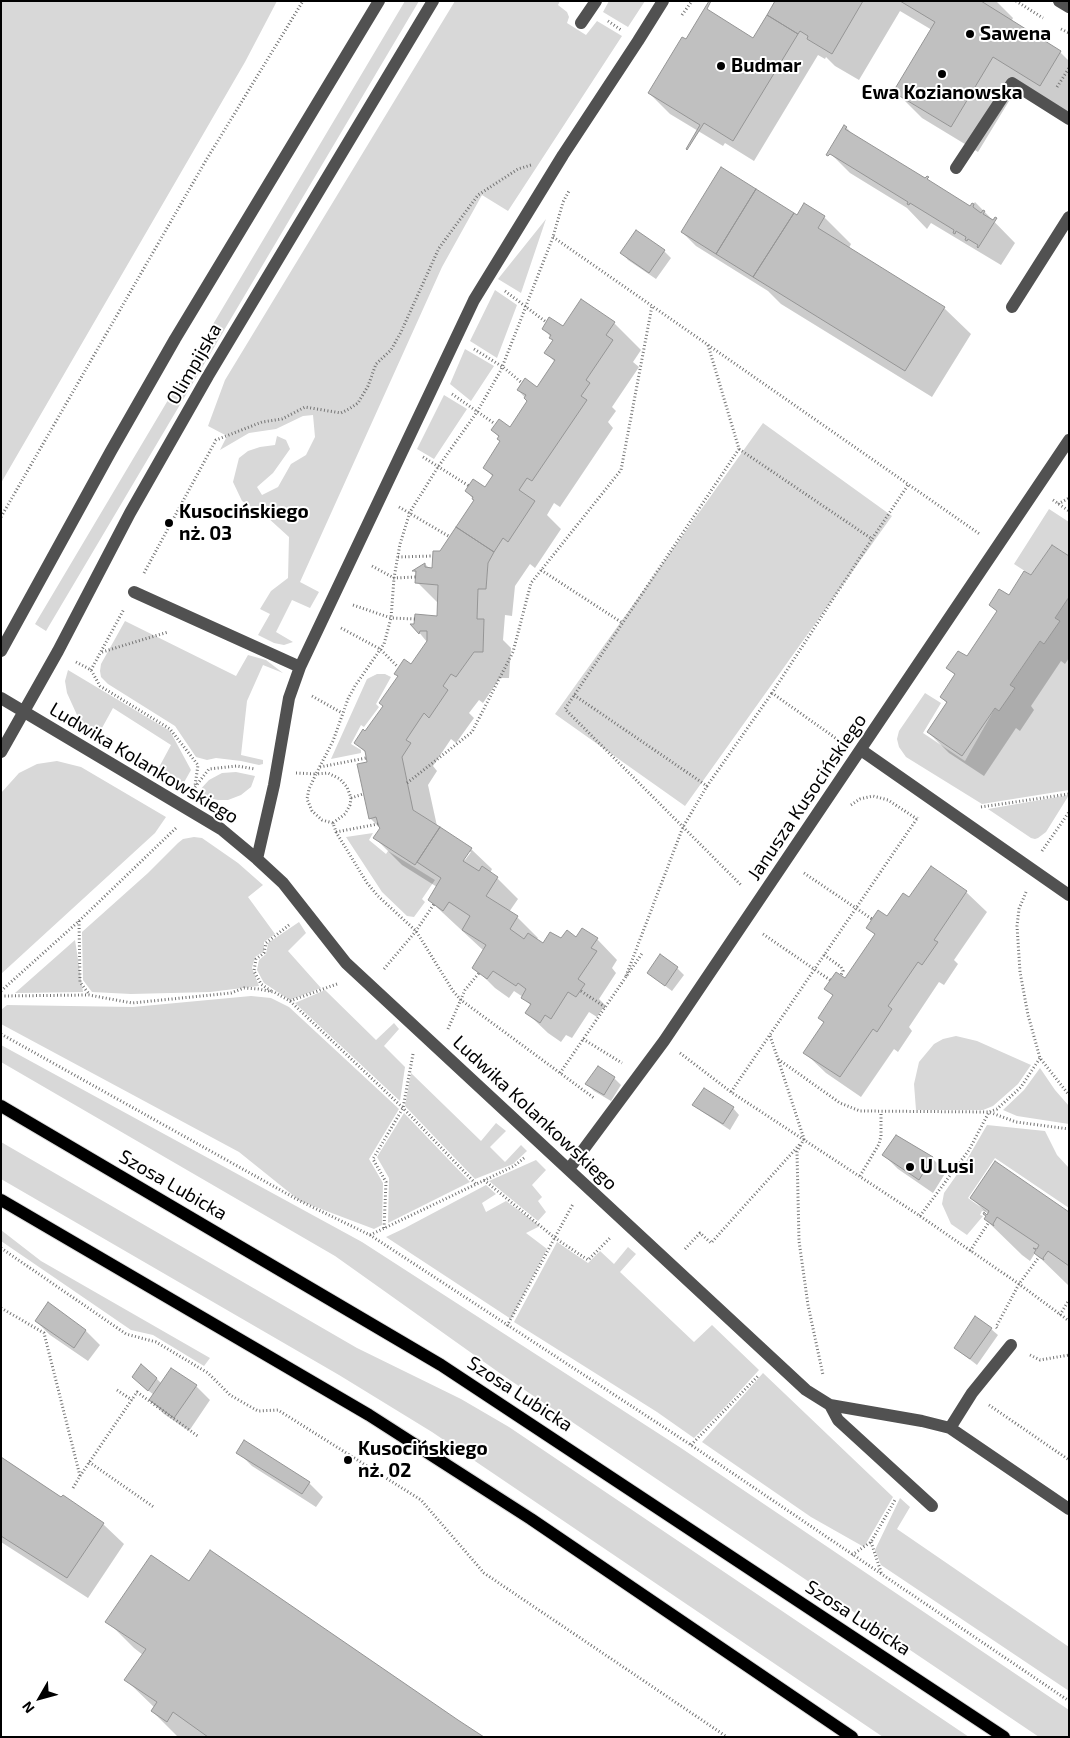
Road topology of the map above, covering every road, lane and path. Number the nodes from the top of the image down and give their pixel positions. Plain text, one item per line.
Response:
1 (304, 1) edge
2 (379, 1) edge
3 (433, 1) edge
4 (662, 1) edge
5 (1059, 1) edge
6 (593, 6) edge
7 (1069, 7) edge
8 (581, 23) dead end
9 (638, 41) junction
10 (1069, 119) edge
11 (563, 155) junction
12 (956, 168) dead end
13 (1069, 218) edge
14 (488, 279) junction
15 (525, 306) junction
16 (652, 306) junction
17 (1012, 308) dead end
18 (546, 322) dead end
19 (456, 338) junction
20 (708, 345) junction
21 (503, 367) junction
22 (435, 382) junction
23 (522, 383) dead end
24 (477, 412) junction
25 (495, 424) dead end
26 (1069, 440) edge
27 (405, 446) junction
28 (739, 449) junction
29 (438, 467) junction
30 (908, 485) junction
31 (469, 486) dead end
32 (380, 498) junction
33 (1051, 498) dead end
34 (1069, 498) edge
35 (1058, 504) junction
36 (1069, 511) edge
37 (410, 512) junction
38 (1, 517) edge
39 (450, 536) dead end
40 (872, 539) junction
41 (997, 547) junction
42 (353, 556) junction
43 (433, 556) dead end
44 (398, 557) junction
45 (541, 570) junction
46 (416, 577) dead end
47 (394, 578) junction
48 (134, 592) junction
49 (333, 598) junction
50 (391, 618) junction
51 (323, 619) junction
52 (415, 619) dead end
53 (200, 622) junction
54 (621, 622) dead end
55 (380, 649) junction
56 (1, 651) edge
57 (58, 651) junction
58 (101, 652) junction
59 (300, 667) junction
60 (398, 667) dead end
61 (91, 670) junction
62 (293, 685) junction
63 (772, 693) junction
64 (574, 695) junction
65 (1, 698) edge
66 (24, 711) junction
67 (342, 713) junction
68 (1, 752) edge
69 (859, 752) junction
70 (366, 758) dead end
71 (320, 768) junction
72 (316, 774) junction
73 (407, 783) dead end
74 (708, 786) junction
75 (195, 787) dead end
76 (364, 794) dead end
77 (1069, 794) edge
78 (351, 798) junction
79 (932, 799) junction
80 (846, 808) dead end
81 (976, 808) dead end
82 (1069, 812) edge
83 (917, 819) junction
84 (181, 823) dead end
85 (333, 823) junction
86 (378, 824) dead end
87 (683, 827) junction
88 (336, 832) junction
89 (257, 859) junction
90 (786, 862) junction
91 (1034, 872) junction
92 (1069, 895) edge
93 (759, 902) junction
94 (434, 904) dead end
95 (856, 908) junction
96 (307, 911) junction
97 (872, 919) dead end
98 (79, 921) junction
99 (745, 922) junction
100 (416, 931) junction
101 (643, 952) dead end
102 (824, 955) junction
103 (815, 970) junction
104 (479, 972) dead end
105 (360, 975) junction
106 (841, 975) dead end
107 (626, 976) junction
108 (830, 980) dead end
109 (370, 985) junction
110 (1, 991) edge
111 (581, 991) dead end
112 (274, 992) junction
113 (89, 995) junction
114 (1, 996) edge
115 (462, 1000) junction
116 (290, 1001) junction
117 (605, 1007) junction
118 (418, 1029) junction
119 (1, 1034) edge
120 (770, 1036) junction
121 (583, 1039) junction
122 (664, 1041) junction
123 (439, 1049) junction
124 (1040, 1058) junction
125 (778, 1059) junction
126 (560, 1073) junction
127 (640, 1074) junction
128 (731, 1092) junction
129 (1069, 1095) edge
130 (1, 1106) edge
131 (403, 1108) junction
132 (613, 1111) junction
133 (881, 1112) junction
134 (989, 1112) junction
135 (1069, 1129) edge
136 (804, 1139) junction
137 (541, 1144) junction
138 (568, 1169) junction
139 (860, 1176) junction
140 (484, 1180) junction
141 (476, 1184) junction
142 (584, 1184) junction
143 (1, 1200) edge
144 (920, 1216) junction
145 (626, 1222) junction
146 (989, 1222) dead end
147 (384, 1228) junction
148 (370, 1235) junction
149 (555, 1238) junction
150 (1, 1248) edge
151 (970, 1251) junction
152 (1039, 1257) dead end
153 (670, 1264) junction
154 (1020, 1284) junction
155 (1069, 1300) edge
156 (1, 1308) edge
157 (1060, 1315) junction
158 (1069, 1320) edge
159 (507, 1326) junction
160 (1011, 1345) junction
161 (1069, 1355) edge
162 (774, 1360) junction
163 (117, 1390) dead end
164 (972, 1393) junction
165 (132, 1400) junction
166 (830, 1405) junction
167 (950, 1428) junction
168 (199, 1437) dead end
169 (691, 1445) junction
170 (1069, 1460) edge
171 (89, 1462) junction
172 (80, 1476) junction
173 (906, 1482) junction
174 (73, 1488) dead end
175 (932, 1506) dead end
176 (155, 1508) dead end
177 (1069, 1509) edge
178 (871, 1542) junction
179 (852, 1555) junction
180 (882, 1575) junction
181 (1069, 1701) edge
182 (727, 1737) edge
183 (852, 1737) edge
184 (1004, 1737) edge

1 - 38 path
2 - 56 street, Olimpijska
3 - 57 street, Olimpijska
4 - 9 street
5 - 7 street
6 - 8 street
6 - 9 path
9 - 11 street
10 - 12 street
11 - 14 street
11 - 48 path
13 - 17 street
14 - 15 path
14 - 19 street
15 - 16 path
15 - 18 path
15 - 21 path
16 - 20 path
16 - 45 path
19 - 21 path
19 - 22 street
20 - 28 path
20 - 30 path
21 - 23 path
21 - 24 path
22 - 24 path
22 - 27 street
24 - 25 path
24 - 29 path
26 - 41 street, Janusza Kusocińskiego
27 - 29 path
27 - 32 street
28 - 40 path
28 - 64 path
29 - 31 path
29 - 37 path
30 - 40 path
30 - 41 path
32 - 37 path
32 - 42 street
33 - 35 path
34 - 35 path
35 - 36 path
37 - 39 path
37 - 44 path
40 - 63 path
41 - 69 street, Janusza Kusocińskiego
42 - 47 path
42 - 49 street
43 - 44 path
44 - 47 path
45 - 54 path
45 - 73 path
46 - 47 path
47 - 50 path
48 - 53 street
48 - 58 path
49 - 50 path
49 - 51 street
50 - 52 path
50 - 55 path
51 - 55 path
51 - 59 street
53 - 58 path
53 - 59 street
55 - 60 path
55 - 67 path
57 - 61 path
57 - 66 street, Olimpijska
58 - 61 path
59 - 62 street
61 - 75 path
62 - 67 path
62 - 89 street
63 - 69 path
63 - 74 path
64 - 74 path
64 - 87 path
65 - 66 street, Ludwika Kolankowskiego
66 - 68 street, Olimpijska
66 - 89 street, Ludwika Kolankowskiego
67 - 71 path
69 - 79 street
69 - 90 street, Janusza Kusocińskiego
70 - 71 path
71 - 72 path
72 - 78 path
72 - 85 path
74 - 87 path
76 - 78 path
77 - 81 path
78 - 85 path
79 - 83 path
79 - 91 street
80 - 83 path
82 - 91 path
83 - 95 path
84 - 98 path
85 - 88 path
86 - 88 path
87 - 93 path
87 - 107 path
88 - 100 path
89 - 96 street, Ludwika Kolankowskiego
90 - 93 street, Janusza Kusocińskiego
90 - 95 path
91 - 92 street
91 - 124 path
93 - 99 street, Janusza Kusocińskiego
94 - 100 path
95 - 97 path
95 - 102 path
96 - 105 street, Ludwika Kolankowskiego
96 - 112 path
98 - 110 path
98 - 113 path
99 - 103 path
99 - 122 street, Janusza Kusocińskiego
100 - 109 path
100 - 115 path
101 - 107 path
102 - 103 path
102 - 106 path
103 - 108 path
103 - 120 path
104 - 115 path
105 - 109 street, Ludwika Kolankowskiego
105 - 116 path
107 - 117 path
109 - 118 street, Ludwika Kolankowskiego
111 - 117 path
112 - 113 path
112 - 116 path
113 - 114 path
115 - 123 path
115 - 126 path
116 - 131 path
117 - 121 path
118 - 123 street, Ludwika Kolankowskiego
118 - 131 path
119 - 148 path
120 - 125 path
120 - 128 path
121 - 126 path
121 - 127 path
122 - 127 street, Janusza Kusocińskiego
122 - 128 path
123 - 137 street, Ludwika Kolankowskiego
124 - 129 path
124 - 134 path
125 - 133 path
125 - 136 path
126 - 132 path
127 - 132 street, Janusza Kusocińskiego
128 - 136 path
130 - 184 main road, Szosa Lubicka
131 - 141 path
131 - 147 path
132 - 138 street, Janusza Kusocińskiego
133 - 134 path
133 - 139 path
134 - 135 path
134 - 144 path
136 - 139 path
136 - 153 path
136 - 166 path
137 - 138 street, Ludwika Kolankowskiego
137 - 140 path
138 - 142 street, Ludwika Kolankowskiego
139 - 144 path
140 - 141 path
140 - 149 path
141 - 147 path
142 - 145 street, Ludwika Kolankowskiego
142 - 149 path
143 - 183 main road
144 - 151 path
145 - 149 path
145 - 153 street, Ludwika Kolankowskiego
146 - 151 path
147 - 148 path
148 - 159 path
149 - 159 path
150 - 182 path
151 - 154 path
152 - 154 path
153 - 162 street, Ludwika Kolankowskiego
154 - 157 path
154 - 160 path
155 - 157 path
156 - 172 path
157 - 158 path
159 - 169 path
160 - 161 path
160 - 164 street
162 - 166 street, Ludwika Kolankowskiego
162 - 169 path
163 - 165 path
164 - 167 street
164 - 170 path
165 - 168 path
165 - 171 path
166 - 167 street, Ludwika Kolankowskiego
166 - 173 street
167 - 177 street, Ludwika Kolankowskiego
169 - 179 path
171 - 172 path
171 - 176 path
172 - 174 path
173 - 175 street
173 - 178 path
178 - 179 path
178 - 180 path
179 - 180 path
180 - 181 path

